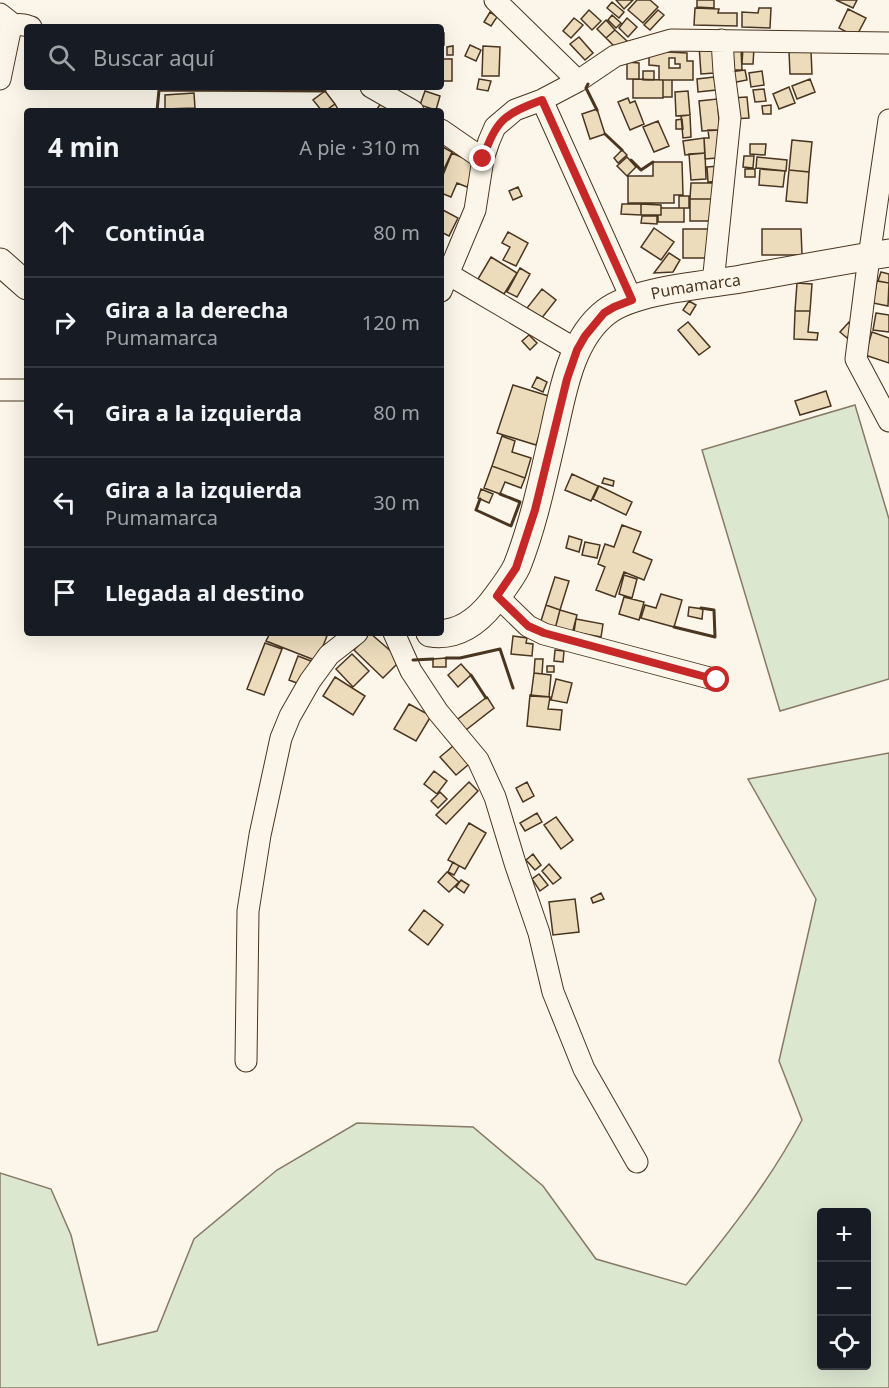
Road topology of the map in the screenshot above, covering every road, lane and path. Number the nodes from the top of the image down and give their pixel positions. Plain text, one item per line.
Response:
1 (495, 0) edge
2 (15, 22) edge
3 (722, 40) junction
4 (889, 43) edge
5 (0, 80) edge
6 (578, 81) junction
7 (376, 90) edge
8 (542, 100) junction
9 (408, 108) edge
10 (889, 120) edge
11 (444, 132) edge
12 (483, 159) junction
13 (879, 255) edge
14 (0, 262) edge
15 (24, 283) edge
16 (444, 283) edge
17 (713, 283) junction
18 (632, 300) junction
19 (577, 350) junction
20 (0, 390) edge
21 (24, 390) edge
22 (889, 421) edge
23 (497, 596) junction
24 (444, 632) edge
25 (353, 636) edge
26 (395, 636) edge
27 (717, 680) dead end
28 (246, 1061) dead end
29 (637, 1162) dead end

1 - 6 street
2 - 5 street
3 - 4 street
3 - 6 street
3 - 17 street
6 - 8 street
7 - 9 street
8 - 12 street
8 - 18 street
10 - 13 street
11 - 12 street
12 - 16 street
13 - 17 main road, Pumamarca
13 - 22 street
14 - 15 main road
16 - 19 street
17 - 18 main road, Pumamarca
18 - 19 main road, Pumamarca
19 - 23 main road, Pumamarca
20 - 21 street
23 - 24 main road, Pumamarca
23 - 27 street
25 - 28 street
26 - 29 street

